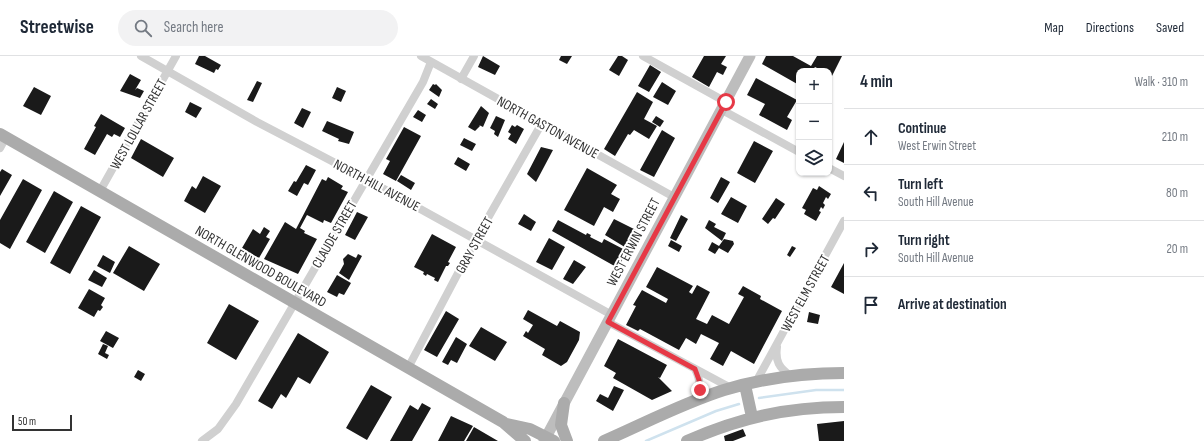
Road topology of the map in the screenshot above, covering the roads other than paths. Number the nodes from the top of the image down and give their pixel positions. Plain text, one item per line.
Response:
1 (141, 56) edge
2 (176, 56) edge
3 (421, 56) edge
4 (474, 56) edge
5 (643, 56) edge
6 (750, 56) edge
7 (431, 62) junction
8 (168, 70) junction
9 (461, 79) junction
10 (724, 106) junction
11 (542, 123) junction
12 (2, 140) edge
13 (796, 150) edge
14 (832, 170) edge
15 (844, 176) edge
16 (366, 179) junction
17 (100, 191) junction
18 (674, 197) junction
19 (844, 221) edge
20 (476, 239) junction
21 (294, 303) junction
22 (610, 318) junction
23 (777, 344) junction
24 (408, 368) junction
25 (695, 369) junction
26 (844, 373) edge
27 (790, 376) junction
28 (750, 383) junction
29 (732, 388) junction
30 (695, 402) junction
31 (564, 403) junction
32 (844, 407) edge
33 (752, 417) junction
34 (506, 424) junction
35 (548, 440) edge
36 (202, 441) edge
37 (525, 441) edge
38 (567, 441) edge
39 (604, 441) edge
40 (687, 441) edge

1 - 8 street, NORTH HILL AVENUE
2 - 8 street, WEST LOLLAR STREET
3 - 7 street, NORTH GASTON AVENUE
4 - 9 street
5 - 10 street
6 - 10 main road, WEST ERWIN STREET
7 - 9 street, NORTH GASTON AVENUE
7 - 16 street, CLAUDE STREET
8 - 16 street, NORTH HILL AVENUE
8 - 17 street, WEST LOLLAR STREET
9 - 11 street, NORTH GASTON AVENUE
10 - 13 street
10 - 18 main road, WEST ERWIN STREET
11 - 18 street, NORTH GASTON AVENUE
11 - 20 street, GRAY STREET
12 - 17 main road, NORTH GLENWOOD BOULEVARD
14 - 15 street
16 - 20 street, NORTH HILL AVENUE
16 - 21 street, CLAUDE STREET
17 - 21 main road, NORTH GLENWOOD BOULEVARD
18 - 22 main road, WEST ERWIN STREET
19 - 23 street, WEST ELM STREET
20 - 22 street, NORTH HILL AVENUE
20 - 24 street, GRAY STREET
21 - 24 main road, NORTH GLENWOOD BOULEVARD
21 - 36 street, CLAUDE STREET
22 - 25 street, NORTH HILL AVENUE
22 - 31 main road, WEST ERWIN STREET
23 - 27 street, WEST ELM STREET
23 - 28 street, WEST ELM STREET
24 - 34 main road, NORTH GLENWOOD BOULEVARD
25 - 29 street, NORTH HILL AVENUE
25 - 30 street
26 - 27 main road
27 - 28 main road
28 - 29 main road
28 - 33 main road
29 - 30 main road
30 - 39 main road
31 - 35 main road, WEST ERWIN STREET
31 - 38 main road
32 - 33 main road
33 - 40 main road
34 - 35 main road, NORTH GLENWOOD BOULEVARD
34 - 37 main road, NORTH GLENWOOD BOULEVARD

